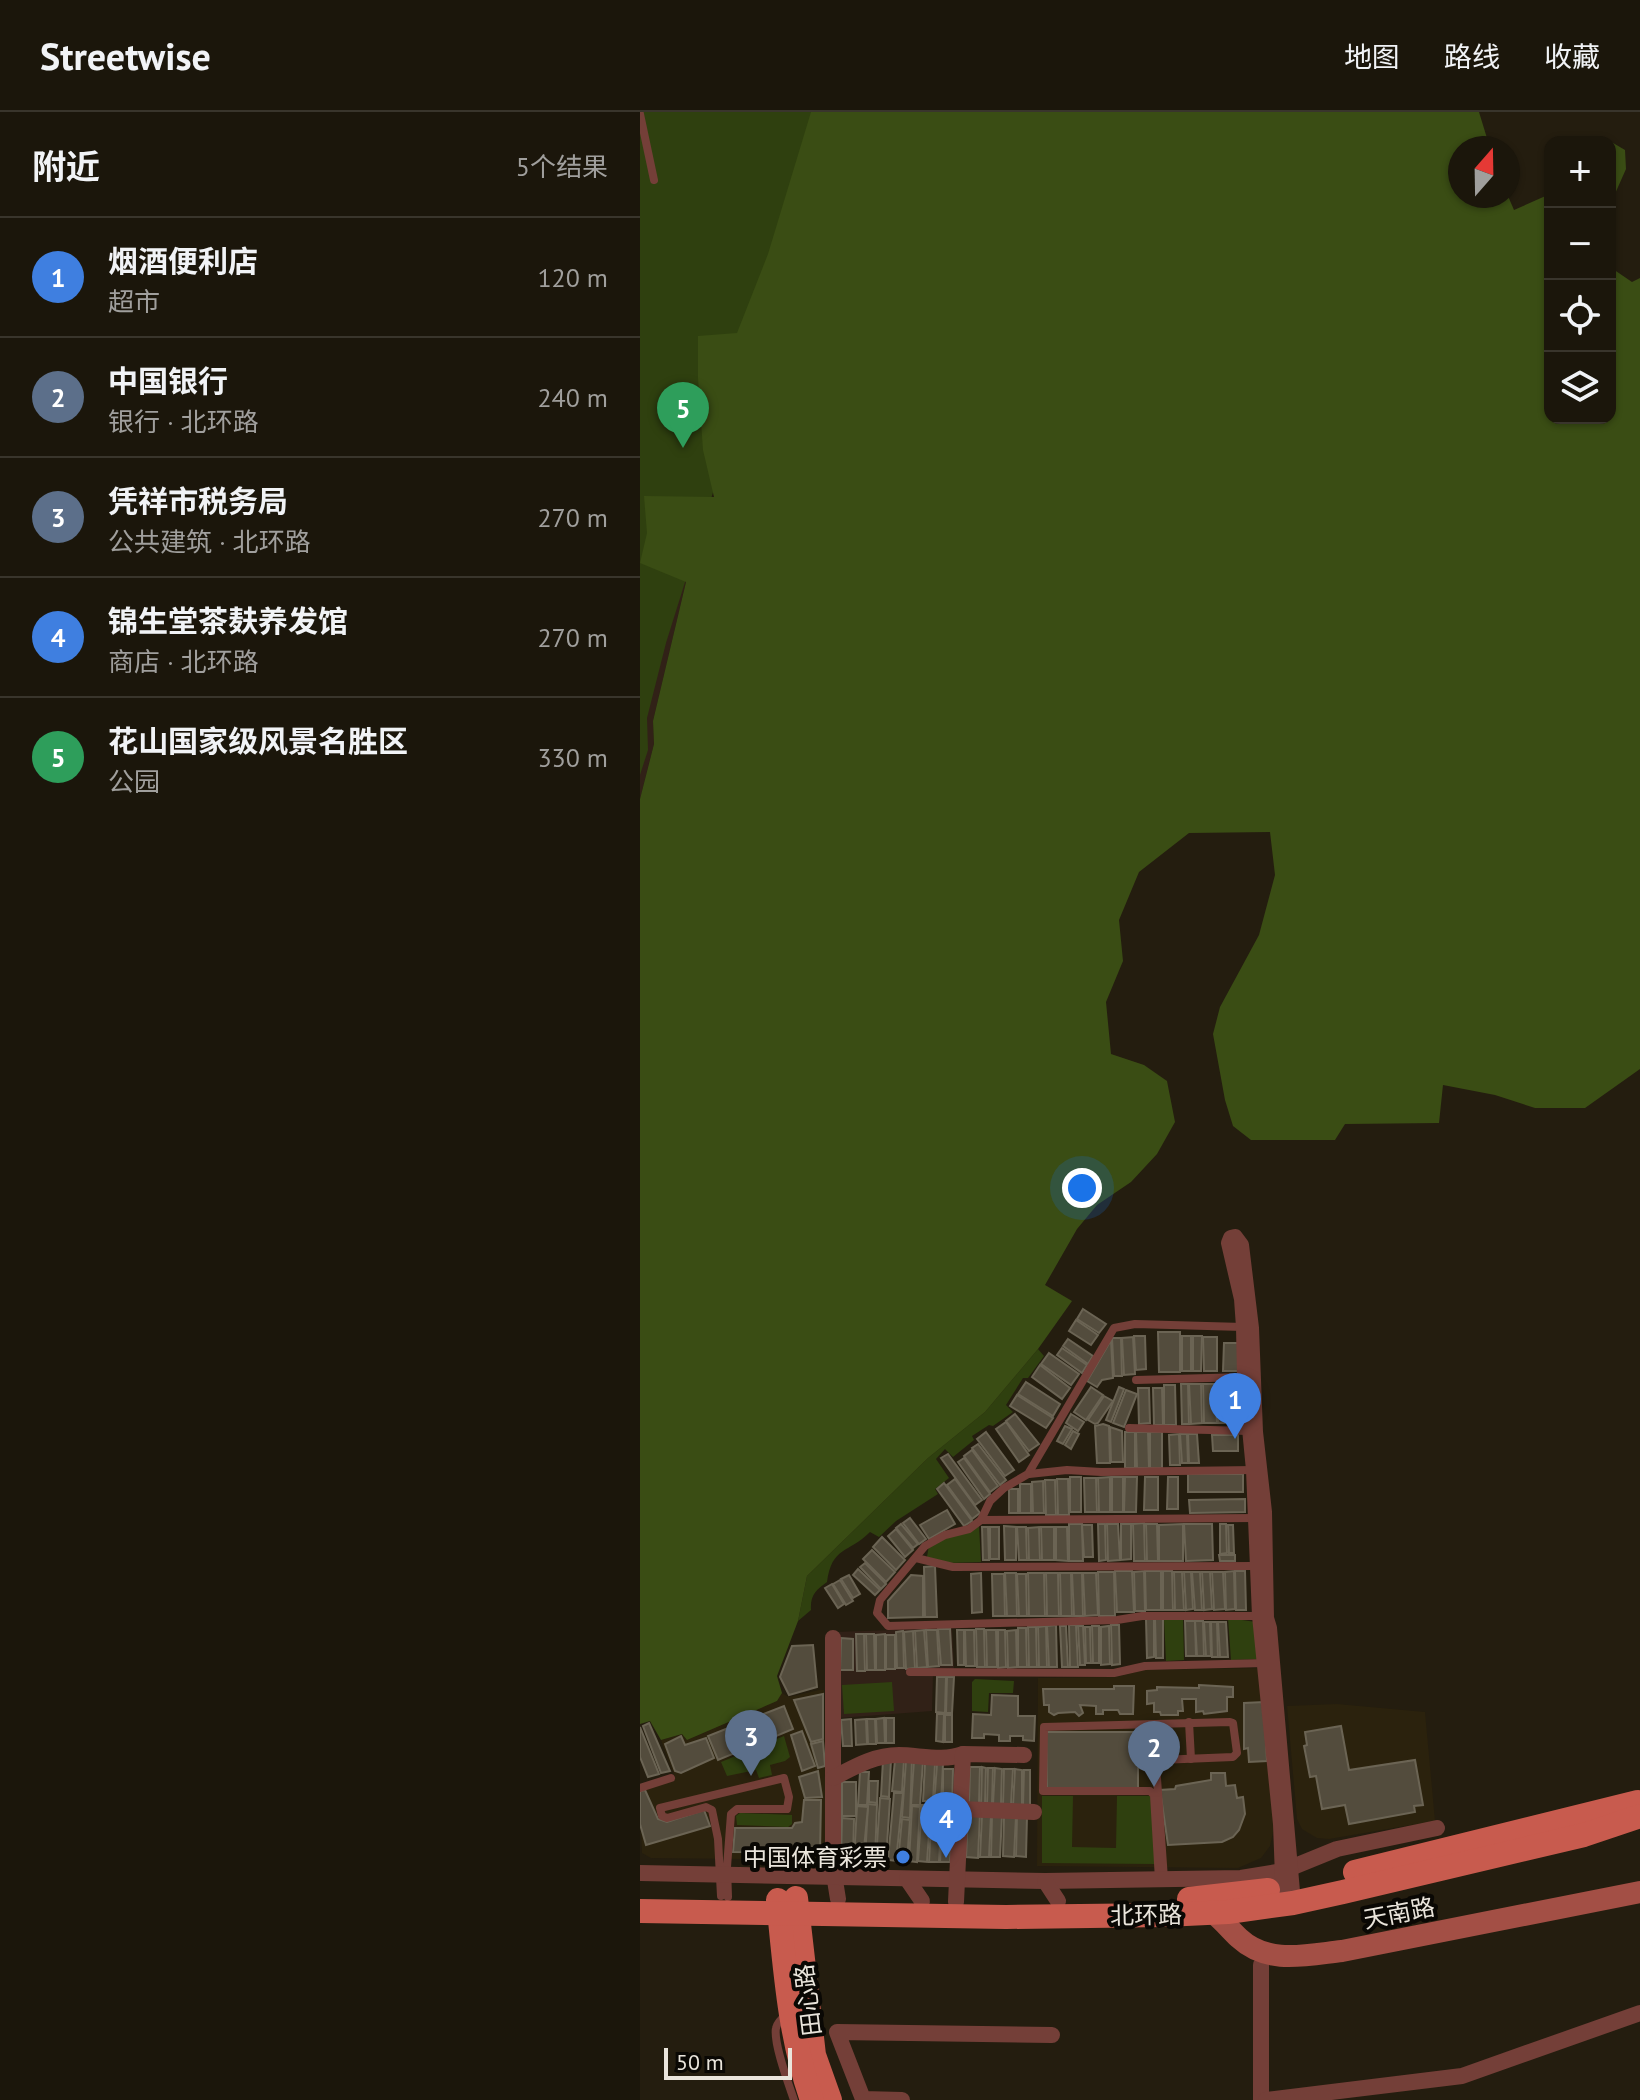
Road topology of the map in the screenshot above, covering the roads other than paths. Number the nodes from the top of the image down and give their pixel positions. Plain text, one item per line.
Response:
1 (640, 114) edge
2 (654, 180) dead end
3 (1244, 1327) junction
4 (1245, 1377) junction
5 (1136, 1380) dead end
6 (1129, 1428) dead end
7 (1250, 1431) junction
8 (1254, 1470) junction
9 (1028, 1474) junction
10 (1255, 1518) junction
11 (981, 1520) junction
12 (916, 1558) junction
13 (1258, 1566) junction
14 (1260, 1616) junction
15 (833, 1638) dead end
16 (1265, 1663) junction
17 (910, 1672) dead end
18 (1189, 1722) junction
19 (963, 1754) junction
20 (1024, 1755) dead end
21 (1191, 1759) junction
22 (671, 1778) dead end
23 (833, 1778) junction
24 (640, 1788) edge
25 (1640, 1802) edge
26 (959, 1809) junction
27 (1034, 1812) dead end
28 (1640, 1816) edge
29 (1437, 1828) dead end
30 (640, 1873) edge
31 (907, 1879) junction
32 (1161, 1880) junction
33 (724, 1886) junction
34 (1288, 1887) junction
35 (836, 1888) junction
36 (956, 1891) junction
37 (1051, 1891) junction
38 (1640, 1892) edge
39 (640, 1895) edge
40 (922, 1901) junction
41 (1640, 1904) edge
42 (788, 1905) junction
43 (1185, 1907) junction
44 (640, 1911) edge
45 (1213, 1912) junction
46 (1261, 1965) junction
47 (789, 2012) junction
48 (1640, 2013) edge
49 (811, 2028) junction
50 (837, 2032) junction
51 (1052, 2035) dead end
52 (863, 2099) edge
53 (794, 2100) edge
54 (812, 2100) edge
55 (830, 2100) edge
56 (902, 2100) edge
57 (1264, 2100) edge

1 - 2 lane
3 - 4 street
3 - 9 lane
3 - 34 street
4 - 5 lane
4 - 7 street
6 - 7 lane
7 - 8 street
8 - 9 lane
8 - 10 street
9 - 11 lane
10 - 11 lane
10 - 13 street
11 - 12 lane
12 - 13 lane
12 - 14 lane
13 - 14 street
14 - 16 street
15 - 23 street
16 - 17 lane
16 - 34 street
18 - 21 lane
18 - 21 lane
18 - 32 lane
19 - 20 street
19 - 23 street
19 - 26 street
21 - 32 lane
22 - 24 lane
23 - 35 street
25 - 34 main road, 北环路
26 - 27 street
26 - 36 street
28 - 34 main road, 北环路
29 - 34 street
30 - 33 street
31 - 35 street
31 - 36 street
31 - 40 street
32 - 34 street
32 - 37 street
33 - 33 lane
33 - 35 street
33 - 39 main road, 北环路
33 - 42 main road, 北环路
34 - 43 main road, 北环路
34 - 45 main road, 北环路
35 - 40 main road, 北环路
35 - 42 main road, 北环路
36 - 37 main road, 北环路
36 - 40 main road, 北环路
37 - 43 main road, 北环路
38 - 45 main road, 天南路
41 - 46 main road, 天南路
42 - 43 main road, 北环路
42 - 44 main road, 北环路
42 - 47 main road, 田心路
42 - 49 main road, 田心路
43 - 45 main road, 北环路
43 - 46 main road, 天南路
46 - 57 street
47 - 53 lane
47 - 54 main road, 田心路
48 - 57 street
49 - 50 street
49 - 55 main road, 田心路
50 - 51 street
50 - 52 street
52 - 56 street

